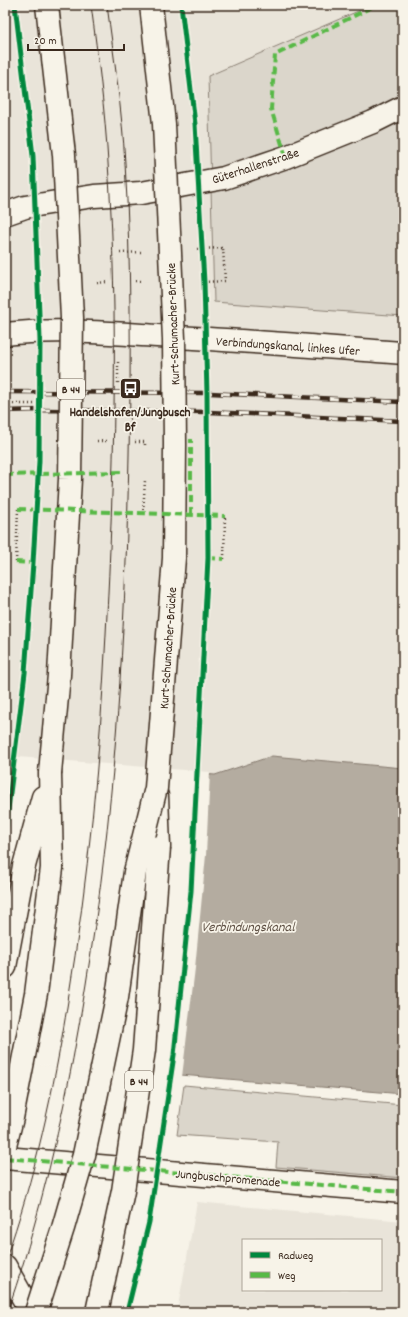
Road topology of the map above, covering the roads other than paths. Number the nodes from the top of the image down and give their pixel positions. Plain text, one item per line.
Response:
1 (47, 5) edge
2 (151, 5) edge
3 (403, 106) edge
4 (5, 214) edge
5 (5, 334) edge
6 (403, 353) edge
7 (50, 773) junction
8 (156, 788) junction
9 (5, 967) edge
10 (5, 1146) edge
11 (5, 1158) edge
12 (403, 1192) edge
13 (5, 1266) edge
14 (31, 1312) edge
15 (36, 1312) edge
16 (97, 1312) edge

1 - 7 main road, B 44, bridge
2 - 8 main road, Kurt-Schumacher-Brücke / B 44, bridge
3 - 4 main road, Güterhallenstraße
5 - 6 main road, Verbindungskanal, linkes Ufer
7 - 9 main road
7 - 10 main road, B 44
8 - 15 main road, bridge
8 - 16 main road, B 44, bridge
11 - 12 main road, Jungbuschpromenade
13 - 14 main road

